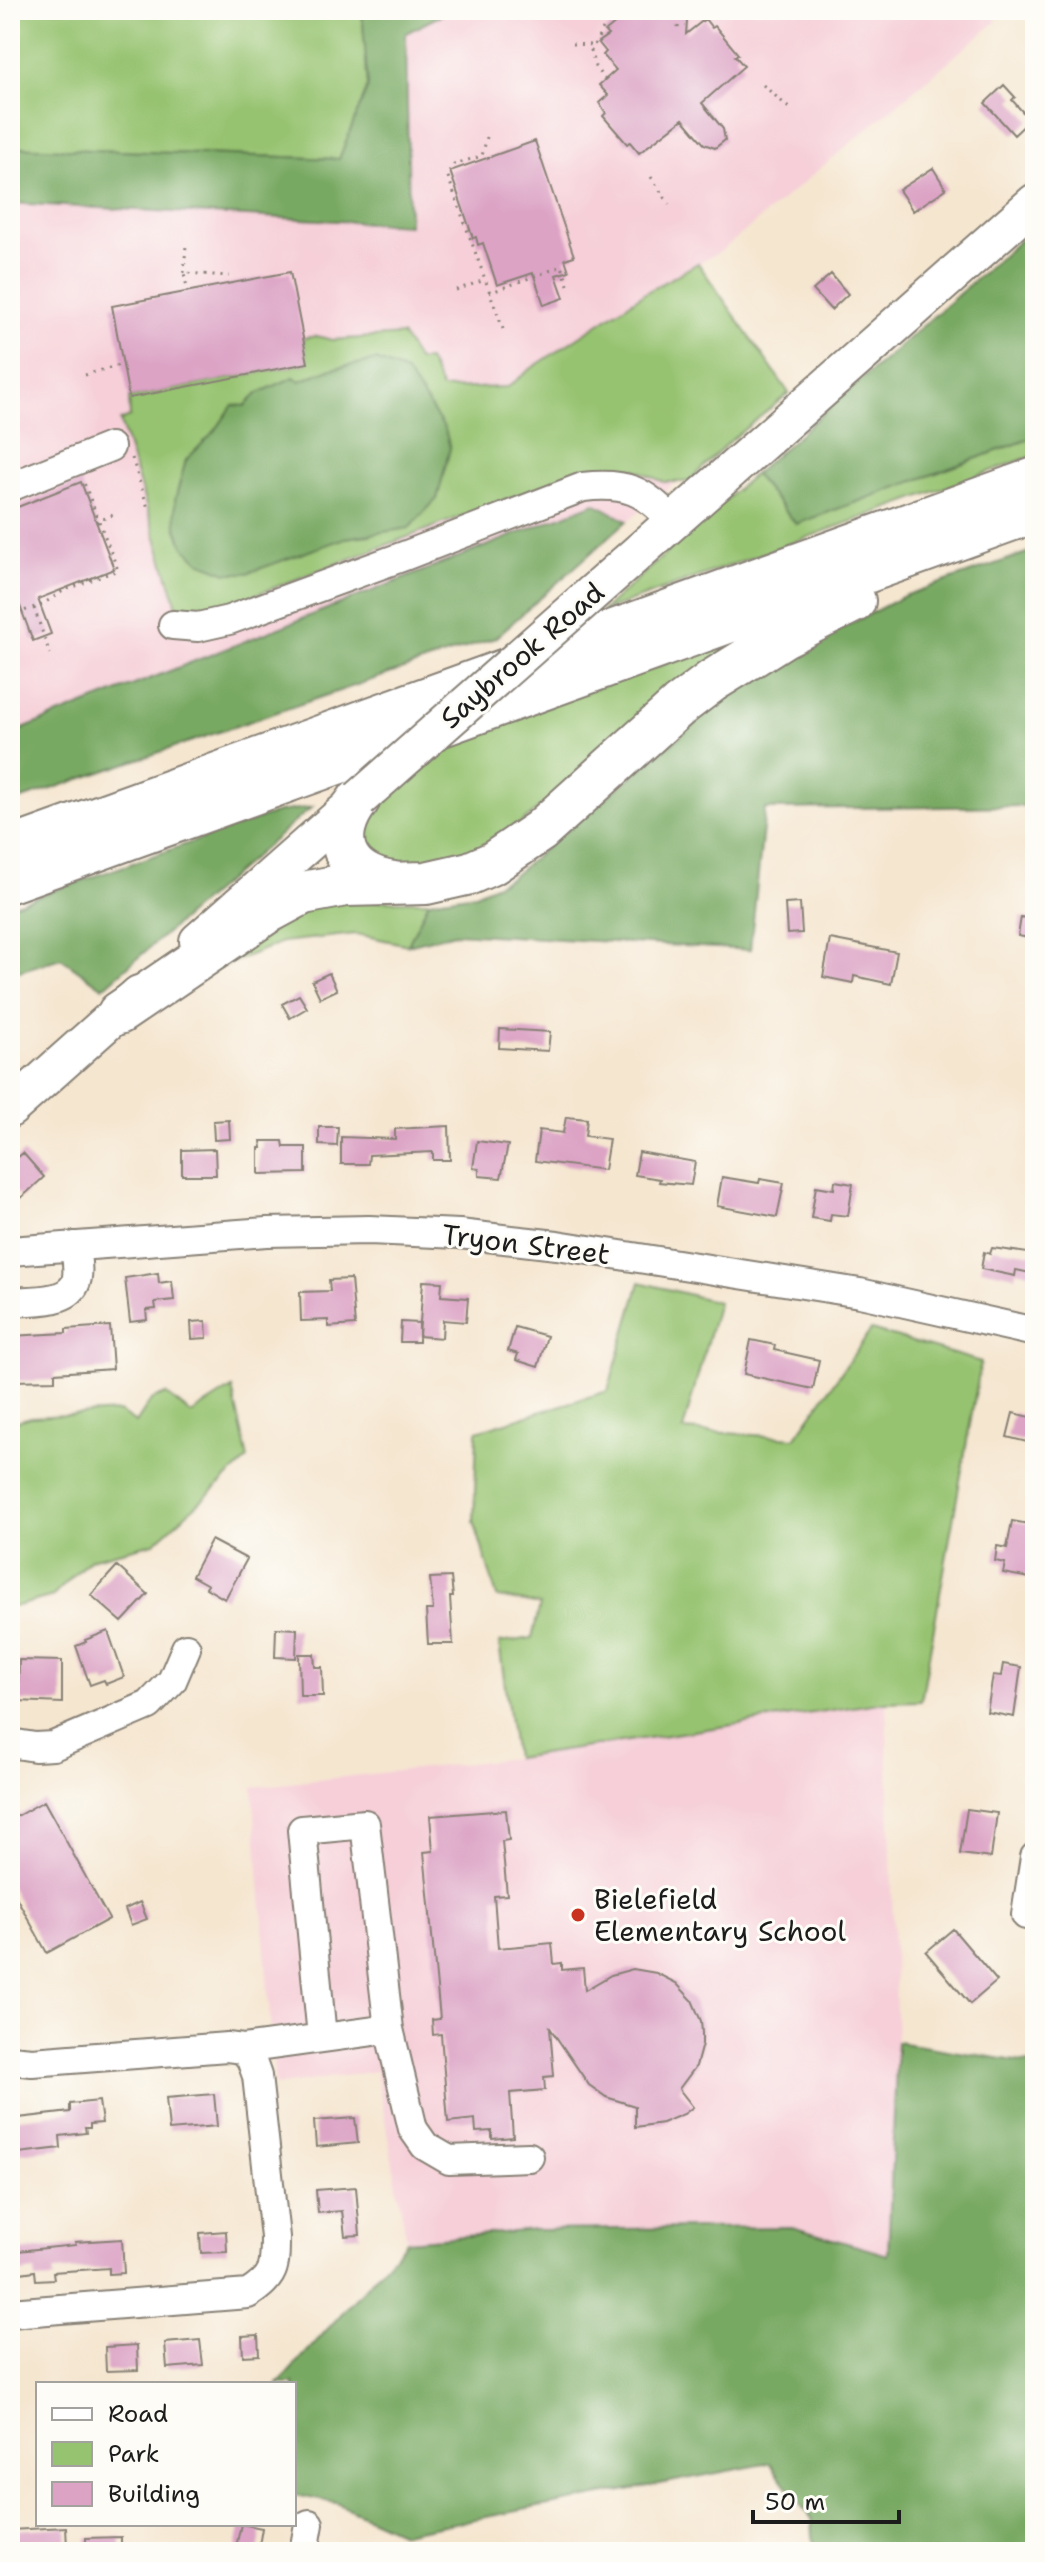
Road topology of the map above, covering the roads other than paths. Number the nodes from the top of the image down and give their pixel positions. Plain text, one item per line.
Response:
1 (1035, 202) edge
2 (120, 448) road end
3 (1035, 479) edge
4 (10, 487) edge
5 (1035, 511) edge
6 (673, 522) junction
7 (1035, 524) edge
8 (173, 625) dead end
9 (359, 799) junction
10 (10, 849) edge
11 (10, 881) edge
12 (401, 884) junction
13 (119, 1013) junction
14 (10, 1109) edge
15 (75, 1246) junction
16 (10, 1251) edge
17 (10, 1302) edge
18 (1035, 1332) edge
19 (186, 1648) dead end
20 (10, 1743) edge
21 (1035, 1857) edge
22 (1026, 1915) dead end
23 (389, 2029) junction
24 (322, 2037) junction
25 (243, 2049) junction
26 (10, 2060) edge
27 (529, 2157) dead end
28 (10, 2313) edge

1 - 6 main road, Saybrook Road
2 - 4 street
3 - 10 highway
5 - 11 highway
6 - 8 street
6 - 9 main road, Saybrook Road, bridge
7 - 12 highway
9 - 12 highway
9 - 13 main road, Saybrook Road
12 - 13 highway
13 - 14 main road, Saybrook Road
15 - 16 street, Tryon Street
15 - 17 street
15 - 18 street, Tryon Street
19 - 20 street
21 - 22 street
23 - 24 street
23 - 24 street
23 - 27 street
24 - 25 street
25 - 26 street
25 - 28 street

